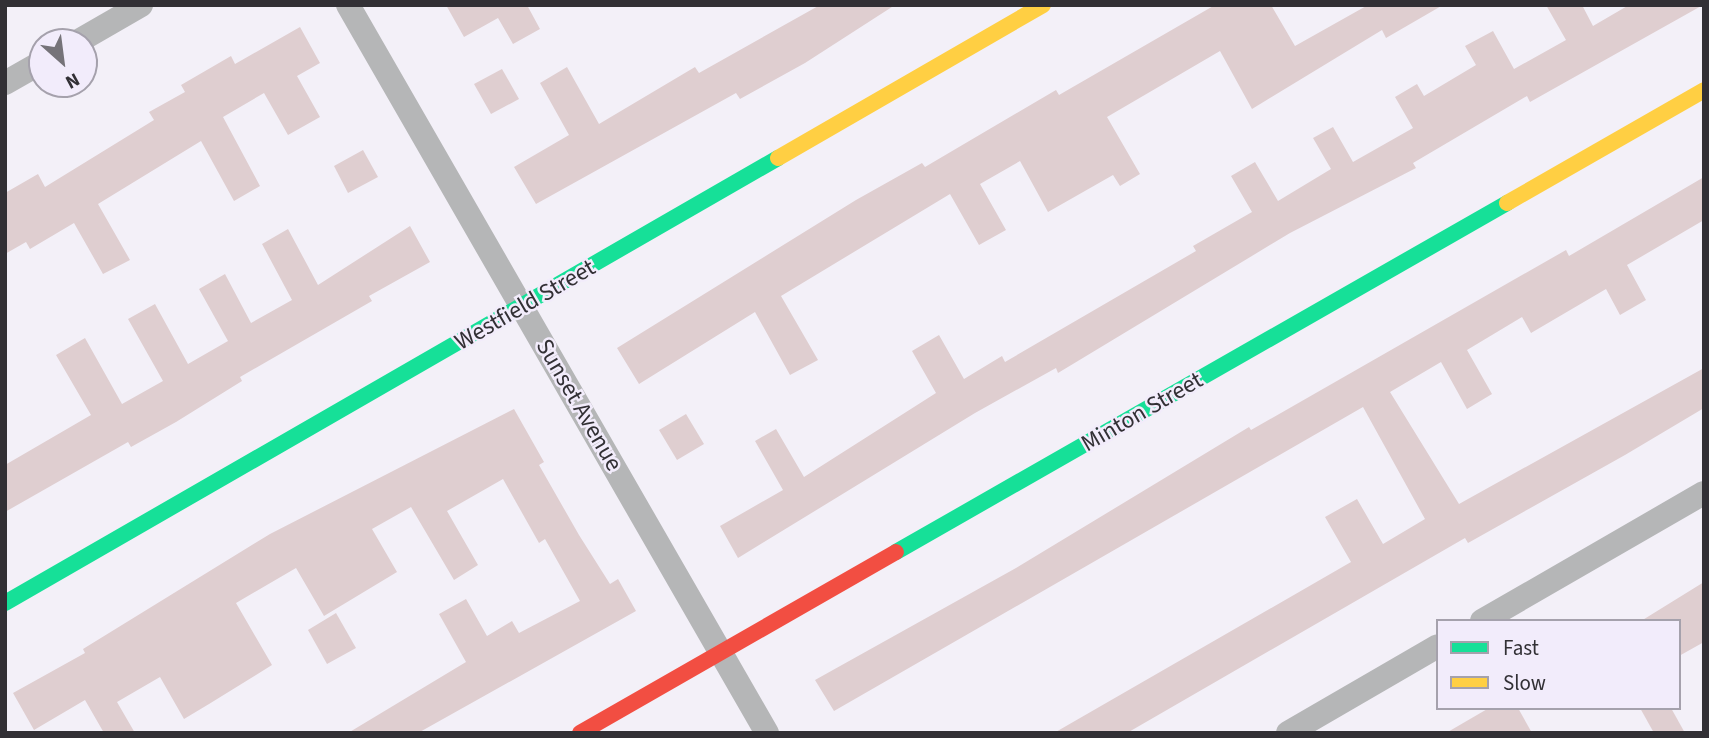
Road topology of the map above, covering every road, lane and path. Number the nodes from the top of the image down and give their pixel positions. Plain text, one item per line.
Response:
1 (141, 5) edge
2 (348, 5) edge
3 (1043, 5) edge
4 (98, 30) edge
5 (28, 70) edge
6 (5, 83) edge
7 (1704, 90) edge
8 (522, 307) junction
9 (1704, 493) edge
10 (5, 603) edge
11 (1485, 619) edge
12 (1436, 647) edge
13 (720, 653) junction
14 (580, 733) edge
15 (767, 733) edge
16 (1288, 733) edge

1 - 4 street
2 - 8 street, Sunset Avenue
3 - 8 street, Westfield Street
5 - 6 street
7 - 13 street, Minton Street
8 - 10 street, Westfield Street
8 - 13 street, Sunset Avenue
9 - 11 street
12 - 16 street
13 - 14 street, Minton Street
13 - 15 street, Sunset Avenue

